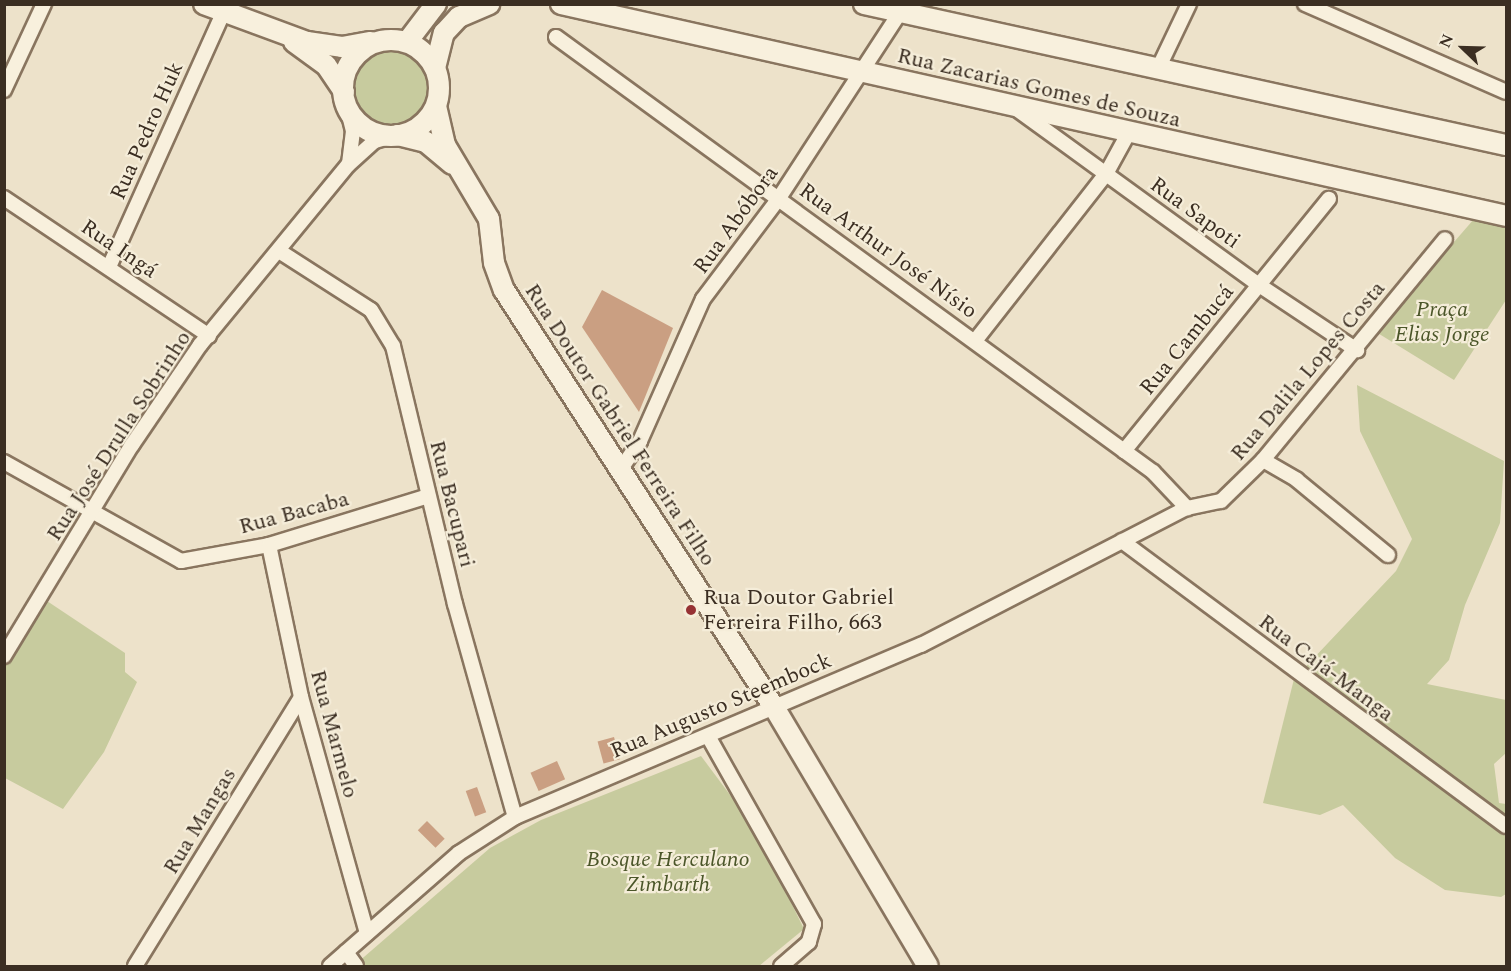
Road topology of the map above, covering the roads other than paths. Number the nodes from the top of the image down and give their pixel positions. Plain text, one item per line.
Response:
1 (44, 4) edge
2 (204, 4) edge
3 (436, 4) edge
4 (489, 4) edge
5 (561, 4) edge
6 (864, 4) edge
7 (1189, 4) edge
8 (1305, 4) edge
9 (903, 9) edge
10 (223, 13) junction
11 (556, 37) dead end
12 (290, 38) junction
13 (383, 40) junction
14 (406, 42) junction
15 (435, 68) junction
16 (1158, 69) junction
17 (864, 73) junction
18 (4, 90) edge
19 (1506, 92) edge
20 (345, 100) junction
21 (436, 106) junction
22 (1012, 106) junction
23 (1129, 132) junction
24 (395, 136) junction
25 (1506, 145) edge
26 (348, 165) junction
27 (1106, 174) junction
28 (467, 176) junction
29 (4, 198) edge
30 (779, 198) junction
31 (1329, 199) dead end
32 (1506, 216) edge
33 (1445, 239) dead end
34 (279, 251) junction
35 (109, 267) junction
36 (1259, 285) junction
37 (209, 336) junction
38 (975, 341) junction
39 (1357, 350) junction
40 (1124, 451) junction
41 (1263, 460) junction
42 (4, 462) edge
43 (620, 470) junction
44 (428, 496) junction
45 (1187, 508) junction
46 (92, 514) junction
47 (1122, 541) junction
48 (269, 545) junction
49 (1388, 555) dead end
50 (4, 656) edge
51 (301, 696) junction
52 (774, 707) junction
53 (708, 736) junction
54 (515, 817) junction
55 (1506, 826) edge
56 (367, 933) junction
57 (345, 952) junction
58 (135, 966) edge
59 (330, 966) edge
60 (356, 966) edge
61 (781, 966) edge
62 (928, 966) edge

1 - 18 street
2 - 10 main road
3 - 14 main road
4 - 15 main road
5 - 17 main road, Rua Zacarias Gomes de Souza
6 - 9 main road, Rua Zacarias Gomes de Souza
7 - 16 street
8 - 19 street
9 - 16 main road, Rua Zacarias Gomes de Souza
9 - 17 street, Rua Abóbora
10 - 12 main road
10 - 35 street, Rua Pedro Huk
11 - 30 street, Rua Arthur José Nísio
12 - 13 main road
12 - 20 main road
13 - 14 main road
13 - 20 main road
14 - 15 main road
15 - 21 main road
16 - 25 main road, Rua Zacarias Gomes de Souza
17 - 22 main road, Rua Zacarias Gomes de Souza
17 - 30 street, Rua Abóbora
20 - 24 main road
20 - 26 street
21 - 24 main road
21 - 28 main road, Rua Doutor Gabriel Ferreira Filho
22 - 23 main road, Rua Zacarias Gomes de Souza
22 - 27 street, Rua Sapoti
23 - 27 street
23 - 32 main road, Rua Zacarias Gomes de Souza
24 - 26 street, Rua José Drulla Sobrinho
24 - 28 main road, Rua Doutor Gabriel Ferreira Filho
26 - 34 street, Rua José Drulla Sobrinho
27 - 36 street, Rua Sapoti
27 - 38 street
28 - 43 main road, Rua Doutor Gabriel Ferreira Filho
29 - 35 street, Rua Ingá
30 - 38 street, Rua Arthur José Nísio
30 - 43 street, Rua Abóbora
31 - 36 street, Rua Cambucá
33 - 39 street, Rua Dalila Lopes Costa
34 - 37 street, Rua José Drulla Sobrinho
34 - 44 street, Rua Bacupari
35 - 37 street, Rua Ingá
36 - 39 street, Rua Sapoti
36 - 40 street, Rua Cambucá
37 - 46 street, Rua José Drulla Sobrinho
38 - 40 street, Rua Arthur José Nísio
39 - 41 street, Rua Dalila Lopes Costa
40 - 45 street, Rua Arthur José Nísio
41 - 45 street, Rua Dalila Lopes Costa
41 - 49 street
42 - 46 street
43 - 52 main road, Rua Doutor Gabriel Ferreira Filho
44 - 48 street, Rua Bacaba
44 - 54 street, Rua Bacupari
45 - 47 street, Rua Augusto Steembock
46 - 48 street, Rua Bacaba
46 - 50 street, Rua José Drulla Sobrinho
47 - 52 street, Rua Augusto Steembock
47 - 55 street, Rua Cajá-Manga
48 - 51 street, Rua Marmelo
51 - 56 street, Rua Marmelo
51 - 58 street, Rua Mangas
52 - 53 street, Rua Augusto Steembock
52 - 62 main road, Rua Doutor Gabriel Ferreira Filho
53 - 54 street, Rua Augusto Steembock
53 - 61 street
54 - 56 street, Rua Augusto Steembock
56 - 57 street, Rua Augusto Steembock
57 - 59 street, Rua Augusto Steembock
57 - 60 street

